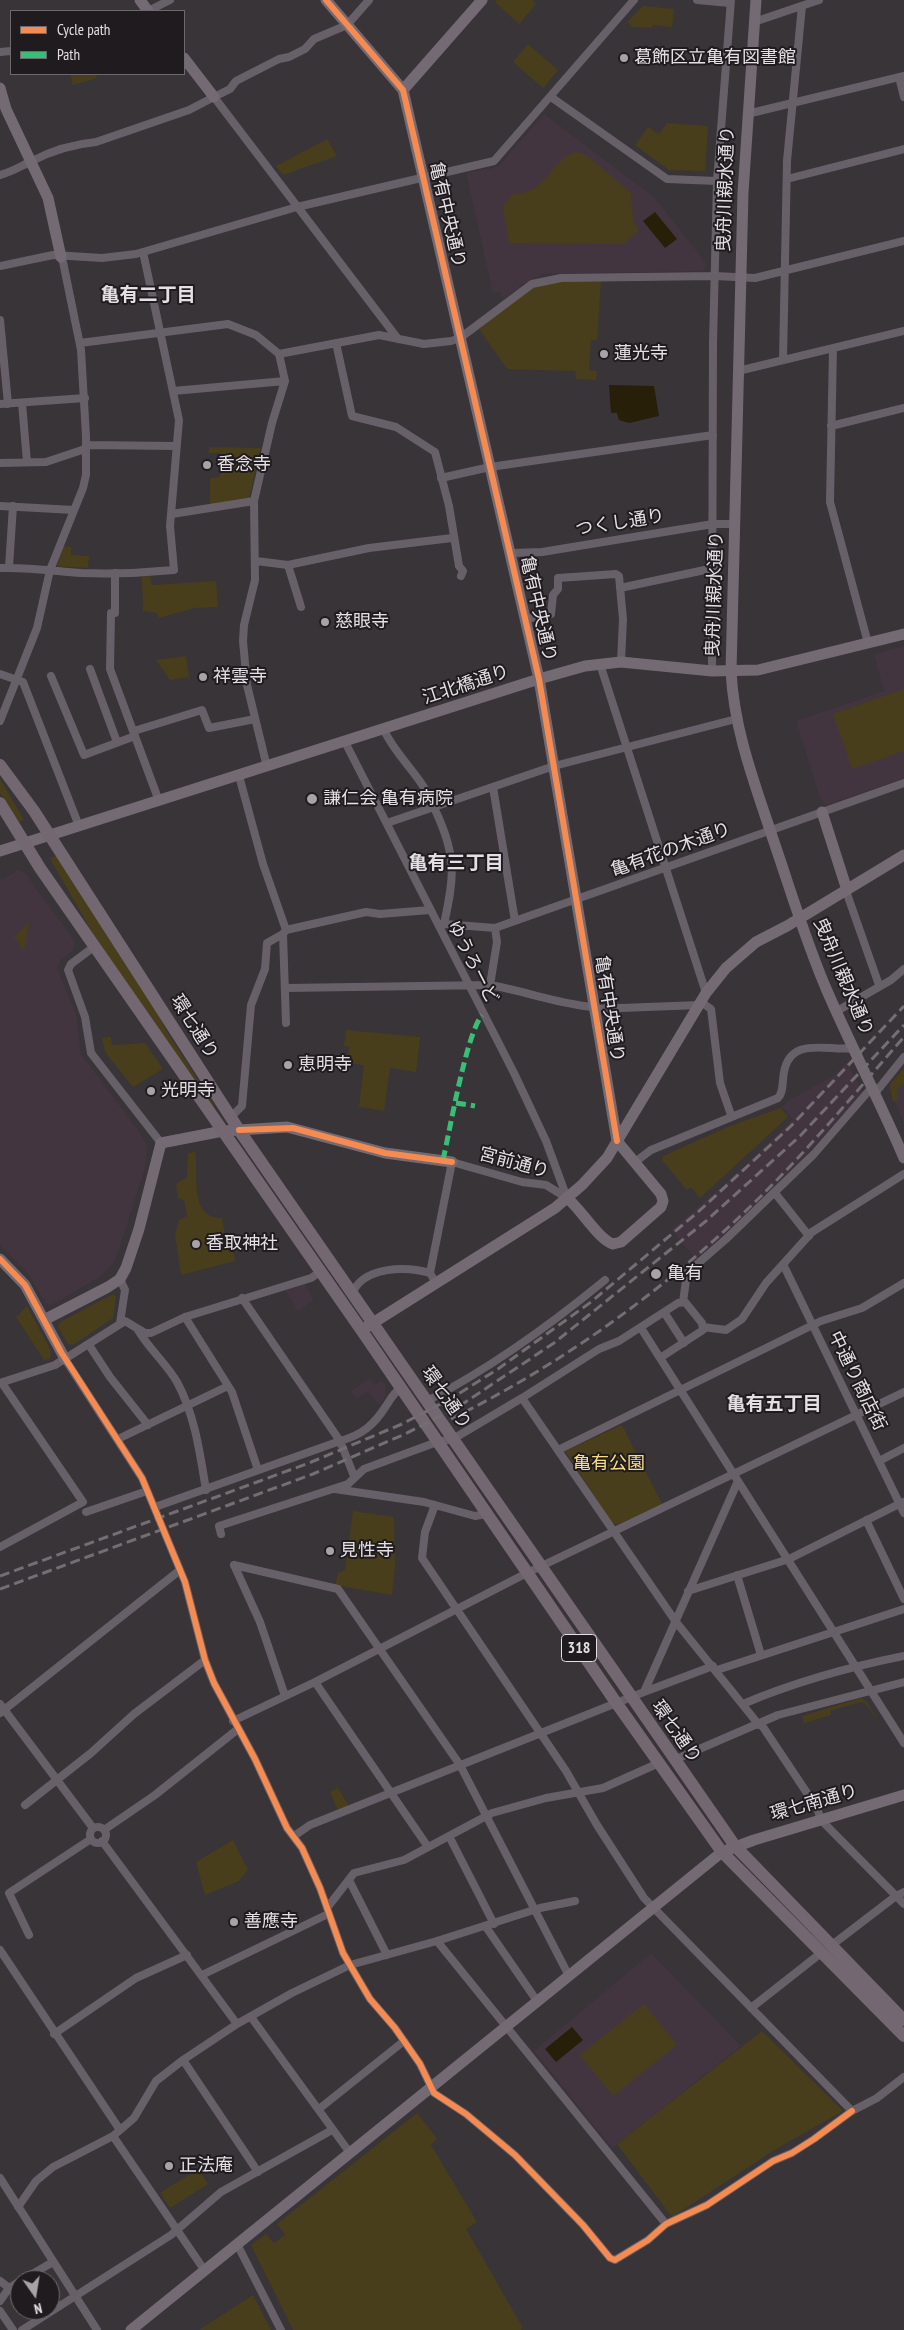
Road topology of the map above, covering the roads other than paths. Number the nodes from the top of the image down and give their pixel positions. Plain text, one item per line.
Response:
1 (170, 0) edge
2 (326, 0) edge
3 (369, 0) edge
4 (482, 0) edge
5 (634, 0) edge
6 (697, 0) edge
7 (756, 0) edge
8 (819, 0) edge
9 (730, 2) edge
10 (802, 6) junction
11 (150, 10) edge
12 (754, 22) junction
13 (347, 25) junction
14 (185, 59) edge
15 (902, 77) edge
16 (0, 89) edge
17 (403, 90) junction
18 (551, 97) junction
19 (904, 97) edge
20 (214, 98) junction
21 (792, 104) junction
22 (747, 114) junction
23 (904, 149) edge
24 (32, 161) junction
25 (0, 175) edge
26 (423, 177) junction
27 (787, 179) junction
28 (717, 181) junction
29 (297, 207) junction
30 (904, 241) edge
31 (143, 252) junction
32 (61, 257) junction
33 (0, 266) edge
34 (783, 271) junction
35 (715, 276) junction
36 (740, 277) junction
37 (0, 320) edge
38 (904, 331) edge
39 (160, 333) junction
40 (460, 338) junction
41 (398, 339) junction
42 (80, 343) junction
43 (336, 343) junction
44 (833, 348) junction
45 (279, 354) junction
46 (783, 360) junction
47 (738, 371) junction
48 (285, 381) junction
49 (173, 391) junction
50 (85, 398) junction
51 (22, 403) junction
52 (4, 404) edge
53 (904, 408) edge
54 (831, 426) junction
55 (713, 435) junction
56 (176, 446) junction
57 (85, 447) junction
58 (0, 462) edge
59 (27, 462) junction
60 (490, 466) junction
61 (441, 478) junction
62 (254, 501) junction
63 (0, 506) edge
64 (13, 506) junction
65 (74, 510) junction
66 (172, 514) junction
67 (714, 524) junction
68 (735, 524) junction
69 (452, 538) junction
70 (510, 554) junction
71 (256, 561) junction
72 (288, 565) junction
73 (9, 567) junction
74 (0, 568) edge
75 (714, 568) junction
76 (50, 570) junction
77 (115, 573) junction
78 (461, 576) dead end
79 (620, 588) junction
80 (300, 607) dead end
81 (526, 619) junction
82 (904, 634) edge
83 (868, 644) junction
84 (621, 662) junction
85 (600, 664) junction
86 (0, 670) edge
87 (90, 670) dead end
88 (712, 671) junction
89 (731, 671) junction
90 (0, 674) edge
91 (18, 676) junction
92 (51, 676) dead end
93 (539, 679) junction
94 (256, 719) junction
95 (736, 719) junction
96 (0, 721) edge
97 (384, 730) junction
98 (135, 734) junction
99 (117, 742) junction
100 (344, 742) junction
101 (627, 748) junction
102 (0, 765) edge
103 (554, 766) junction
104 (267, 767) junction
105 (239, 776) junction
106 (904, 783) edge
107 (493, 787) junction
108 (158, 800) junction
109 (0, 803) edge
110 (434, 808) junction
111 (822, 812) junction
112 (387, 823) junction
113 (79, 826) junction
114 (770, 830) junction
115 (49, 836) junction
116 (25, 843) junction
117 (0, 851) edge
118 (904, 855) edge
119 (666, 867) junction
120 (846, 891) junction
121 (576, 900) junction
122 (430, 910) junction
123 (800, 918) junction
124 (516, 921) junction
125 (441, 925) junction
126 (496, 928) junction
127 (284, 932) junction
128 (95, 946) junction
129 (904, 969) edge
130 (468, 985) junction
131 (490, 985) junction
132 (879, 986) junction
133 (286, 988) junction
134 (702, 1000) junction
135 (594, 1008) junction
136 (837, 1011) junction
137 (286, 1023) dead end
138 (854, 1048) junction
139 (904, 1057) edge
140 (875, 1089) junction
141 (732, 1116) junction
142 (231, 1117) junction
143 (240, 1130) junction
144 (223, 1132) junction
145 (617, 1141) junction
146 (161, 1143) junction
147 (904, 1158) edge
148 (452, 1162) junction
149 (635, 1162) junction
150 (904, 1174) edge
151 (775, 1193) junction
152 (567, 1198) junction
153 (808, 1236) junction
154 (0, 1259) edge
155 (783, 1264) junction
156 (320, 1272) junction
157 (433, 1278) junction
158 (120, 1279) junction
159 (605, 1280) dead end
160 (904, 1283) edge
161 (352, 1294) junction
162 (242, 1298) junction
163 (683, 1302) junction
164 (664, 1312) junction
165 (185, 1317) junction
166 (44, 1320) junction
167 (373, 1323) junction
168 (120, 1324) junction
169 (814, 1325) junction
170 (703, 1326) junction
171 (641, 1328) junction
172 (138, 1330) junction
173 (362, 1331) junction
174 (684, 1343) junction
175 (89, 1345) junction
176 (660, 1358) junction
177 (66, 1359) junction
178 (1, 1383) edge
179 (228, 1386) junction
180 (401, 1388) junction
181 (680, 1390) junction
182 (904, 1392) edge
183 (522, 1398) junction
184 (427, 1401) junction
185 (188, 1406) junction
186 (857, 1414) junction
187 (148, 1425) junction
188 (118, 1438) junction
189 (453, 1438) junction
190 (340, 1440) junction
191 (437, 1442) junction
192 (904, 1448) edge
193 (558, 1450) junction
194 (879, 1461) junction
195 (258, 1470) junction
196 (732, 1474) junction
197 (354, 1476) junction
198 (738, 1481) junction
199 (333, 1488) junction
200 (206, 1490) junction
201 (147, 1491) junction
202 (902, 1503) edge
203 (80, 1504) junction
204 (435, 1505) junction
205 (155, 1507) junction
206 (904, 1512) edge
207 (487, 1514) junction
208 (866, 1520) junction
209 (613, 1532) junction
210 (221, 1534) dead end
211 (0, 1547) edge
212 (789, 1558) junction
213 (541, 1566) junction
214 (180, 1570) junction
215 (527, 1573) junction
216 (737, 1575) junction
217 (688, 1590) junction
218 (904, 1599) edge
219 (457, 1609) junction
220 (904, 1609) edge
221 (676, 1622) junction
222 (834, 1631) junction
223 (379, 1649) junction
224 (761, 1655) junction
225 (904, 1656) edge
226 (205, 1660) junction
227 (856, 1666) junction
228 (715, 1668) junction
229 (315, 1682) junction
230 (904, 1682) edge
231 (871, 1690) junction
232 (644, 1692) junction
233 (284, 1696) junction
234 (632, 1698) junction
235 (615, 1701) junction
236 (743, 1704) junction
237 (1, 1709) edge
238 (232, 1721) junction
239 (760, 1724) junction
240 (238, 1729) junction
241 (540, 1732) junction
242 (904, 1743) edge
243 (674, 1760) junction
244 (659, 1763) junction
245 (460, 1765) junction
246 (56, 1780) junction
247 (579, 1792) junction
248 (391, 1793) junction
249 (904, 1795) edge
250 (25, 1805) dead end
251 (485, 1816) junction
252 (821, 1820) junction
253 (93, 1828) junction
254 (104, 1830) junction
255 (294, 1836) junction
256 (448, 1836) junction
257 (91, 1839) junction
258 (102, 1841) junction
259 (735, 1846) junction
260 (428, 1847) junction
261 (722, 1852) junction
262 (349, 1880) junction
263 (904, 1892) edge
264 (896, 1896) junction
265 (575, 1901) dead end
266 (904, 1904) edge
267 (653, 1908) junction
268 (535, 1910) junction
269 (327, 1911) junction
270 (490, 1926) junction
271 (29, 1935) dead end
272 (437, 1941) junction
273 (827, 1949) junction
274 (0, 1950) edge
275 (187, 1955) junction
276 (387, 1955) junction
277 (350, 1965) junction
278 (202, 1975) junction
279 (569, 1976) junction
280 (537, 2001) junction
281 (750, 2008) junction
282 (251, 2017) junction
283 (904, 2020) edge
284 (237, 2024) junction
285 (506, 2026) junction
286 (54, 2034) junction
287 (904, 2036) edge
288 (404, 2041) junction
289 (183, 2060) junction
290 (904, 2078) edge
291 (431, 2088) junction
292 (319, 2109) junction
293 (852, 2111) junction
294 (120, 2130) junction
295 (332, 2130) junction
296 (113, 2136) junction
297 (350, 2153) junction
298 (258, 2172) junction
299 (0, 2178) edge
300 (18, 2207) junction
301 (666, 2224) junction
302 (177, 2230) junction
303 (238, 2244) junction
304 (53, 2262) junction
305 (40, 2270) edge
306 (205, 2271) junction
307 (0, 2281) edge
308 (9, 2288) joint
309 (76, 2296) junction
310 (0, 2302) edge
311 (0, 2312) edge
312 (13, 2330) edge
313 (22, 2330) edge
314 (97, 2330) edge
315 (131, 2330) edge
316 (282, 2330) edge

1 - 11 street
2 - 13 street
3 - 13 street
4 - 17 street
5 - 18 street
6 - 9 street
7 - 12 street, 曳舟川親水通り
8 - 10 street
9 - 28 street
10 - 12 street
10 - 21 street
12 - 22 street, 曳舟川親水通り
13 - 17 street
13 - 20 street
14 - 20 street
15 - 19 street
15 - 21 street
16 - 24 street
17 - 26 street, 亀有中央通り
18 - 26 street
18 - 28 street
20 - 24 street
20 - 29 street
21 - 22 street
21 - 27 street
22 - 36 street, 曳舟川親水通り
23 - 27 street
24 - 25 street
24 - 32 street
26 - 29 street
26 - 40 street, 亀有中央通り
27 - 34 street
28 - 35 street
29 - 31 street
29 - 41 street
30 - 34 street
31 - 32 street
31 - 39 street
32 - 33 street
32 - 42 street
34 - 36 street
34 - 46 street
35 - 36 street
35 - 40 street
35 - 55 street
36 - 47 street, 曳舟川親水通り
37 - 52 street
38 - 44 street
39 - 42 street
39 - 45 street
39 - 49 street
40 - 41 street
40 - 60 street, 亀有中央通り
41 - 43 street
42 - 50 street
43 - 45 street
43 - 61 street
44 - 46 street
44 - 54 street
45 - 48 street
46 - 47 street
47 - 68 street, 曳舟川親水通り
48 - 49 street
48 - 62 street
49 - 56 street
50 - 51 street
50 - 57 street
51 - 52 street
51 - 59 street
53 - 54 street
54 - 83 street
55 - 60 street
55 - 67 street
56 - 57 street
56 - 66 street
57 - 59 street
57 - 65 street
58 - 59 street
60 - 61 street
60 - 70 street, 亀有中央通り
61 - 69 street
62 - 66 street
62 - 71 street
63 - 64 street
64 - 65 street
64 - 73 street
65 - 76 street
66 - 77 street
67 - 68 street, つくし通り
67 - 70 street, つくし通り
67 - 75 street
68 - 89 street, 曳舟川親水通り
69 - 72 street
69 - 78 street
70 - 81 street, 亀有中央通り
71 - 72 street
71 - 94 street
72 - 80 street
73 - 74 street
73 - 76 street
75 - 79 street
75 - 88 street
76 - 77 street
76 - 91 street
77 - 98 street
79 - 81 street
79 - 84 street
81 - 93 street, 亀有中央通り
82 - 83 street, 江北橋通り
83 - 89 street, 江北橋通り
84 - 85 street, 江北橋通り
84 - 88 street, 江北橋通り
85 - 93 street, 江北橋通り
85 - 101 street
86 - 91 street
87 - 99 street
88 - 89 street, 江北橋通り
89 - 95 street, 曳舟川親水通り
90 - 91 street
91 - 96 street
91 - 113 street
92 - 99 street
93 - 97 street, 江北橋通り
93 - 103 street, 亀有中央通り
94 - 98 street
94 - 104 street
95 - 101 street
95 - 114 street, 曳舟川親水通り
97 - 100 street, 江北橋通り
97 - 110 street
98 - 99 street
98 - 108 street
100 - 104 street, 江北橋通り
100 - 112 street, ゆうろーど
101 - 103 street
101 - 119 street
102 - 115 main road, 環七通り / 318
103 - 107 street
103 - 121 street, 亀有中央通り
104 - 105 street, 江北橋通り
105 - 108 street, 江北橋通り
105 - 127 street
106 - 111 street, 亀有花の木通り
107 - 110 street
107 - 124 street
108 - 113 street, 江北橋通り
109 - 116 main road, 環七通り / 318
110 - 112 street
110 - 125 street
111 - 114 street, 亀有花の木通り
111 - 120 street
112 - 122 street, ゆうろーど
113 - 115 street, 江北橋通り
114 - 119 street, 亀有花の木通り
114 - 123 street, 曳舟川親水通り
115 - 116 street, 江北橋通り
115 - 142 main road, 環七通り / 318
116 - 117 street, 江北橋通り
116 - 128 main road, 環七通り / 318
118 - 120 street
119 - 121 street, 亀有花の木通り
119 - 134 street
120 - 123 street
120 - 132 street
121 - 124 street, 亀有花の木通り
121 - 135 street, 亀有中央通り
122 - 125 street, ゆうろーど
122 - 127 street
123 - 134 street
123 - 136 street, 曳舟川親水通り
124 - 126 street, 亀有花の木通り
125 - 126 street, 亀有花の木通り
125 - 130 street, ゆうろーど
126 - 131 street
127 - 133 street
127 - 142 street
128 - 144 main road, 環七通り / 318
128 - 146 street
129 - 132 street
130 - 131 street
130 - 133 street
130 - 152 street, ゆうろーど
131 - 135 street
132 - 136 street
133 - 137 street
134 - 135 street
134 - 141 street
134 - 145 street
135 - 145 street, 亀有中央通り
136 - 138 street, 曳舟川親水通り
138 - 140 street, 曳舟川親水通り
138 - 141 street
139 - 140 street
140 - 147 street, 曳舟川親水通り
140 - 151 street
141 - 149 street
142 - 143 main road, 環七通り / 318
143 - 144 street
143 - 148 street
143 - 161 main road, 環七通り / 318
144 - 146 street
144 - 156 main road, 環七通り / 318
145 - 149 street
145 - 152 street
146 - 158 street
148 - 152 street, 宮前通り
148 - 157 street
149 - 152 street
150 - 153 street
151 - 153 street
151 - 163 street
152 - 157 street
153 - 155 street
154 - 166 street
155 - 169 street, 中通り商店街
155 - 170 street
156 - 162 street
156 - 173 main road, 環七通り / 318
157 - 161 street
157 - 167 street
158 - 166 street
158 - 168 street
159 - 184 street
160 - 169 street
161 - 167 main road, 環七通り / 318
162 - 165 street
162 - 190 street
163 - 164 street
163 - 170 street
164 - 171 street
164 - 174 street
165 - 172 street
165 - 179 street
166 - 177 street
167 - 173 street
167 - 184 main road, 環七通り / 318
168 - 172 street
168 - 175 street
169 - 181 street
169 - 186 street, 中通り商店街
170 - 174 street
171 - 176 street
171 - 183 street
172 - 185 street
173 - 180 main road, 環七通り / 318
174 - 176 street
175 - 177 street
175 - 187 street
176 - 181 street
177 - 178 street
177 - 188 street
178 - 203 street
179 - 185 street
179 - 195 street
180 - 190 street
180 - 191 main road, 環七通り / 318
181 - 193 street
181 - 196 street
182 - 186 street
183 - 189 street
183 - 193 street
184 - 189 main road, 環七通り / 318
185 - 187 street
185 - 200 street
186 - 194 street, 中通り商店街
186 - 196 street
187 - 188 street
188 - 201 street
189 - 191 street
189 - 213 main road, 環七通り / 318
190 - 195 street
190 - 197 street
191 - 197 street
191 - 207 main road, 環七通り / 318
192 - 194 street
193 - 209 street
194 - 202 street, 中通り商店街
195 - 200 street
196 - 198 street
196 - 209 street
197 - 199 street
198 - 212 street
198 - 217 street
199 - 204 street
199 - 210 street
200 - 205 street
201 - 203 street
201 - 205 street
202 - 206 street, 中通り商店街
202 - 208 street
203 - 211 street
204 - 207 street
204 - 219 street
205 - 214 street
207 - 215 main road, 環七通り / 318
208 - 212 street
208 - 218 street
209 - 213 street
209 - 221 street
212 - 216 street
212 - 222 street
213 - 215 street
213 - 234 main road, 環七通り / 318
214 - 226 street
214 - 237 street
215 - 219 street
215 - 235 main road, 環七通り / 318
216 - 217 street
216 - 224 street
217 - 221 street
219 - 223 street
219 - 241 street
220 - 222 street
221 - 228 street
221 - 232 street
222 - 224 street
222 - 227 street
223 - 229 street
223 - 233 street
223 - 245 street
224 - 228 street
225 - 227 street
226 - 238 street
226 - 246 street
227 - 231 street
227 - 236 street
228 - 232 street
228 - 236 street
229 - 233 street
229 - 248 street
230 - 231 street
231 - 239 street
231 - 242 street
232 - 234 street
233 - 238 street
234 - 235 street
234 - 243 main road, 環七通り / 318
235 - 241 street
235 - 244 main road, 環七通り / 318
236 - 239 street
237 - 246 street
238 - 240 street
239 - 243 street
239 - 252 street
240 - 254 street
240 - 255 street
241 - 245 street
241 - 247 street
243 - 259 main road, 環七通り / 318
244 - 247 street
244 - 261 main road, 環七通り / 318
245 - 248 street
245 - 251 street
246 - 250 street
246 - 253 street
247 - 251 street
247 - 267 street
248 - 255 street
248 - 260 street
249 - 252 street, 環七南通り
251 - 256 street
251 - 268 street
252 - 259 street, 環七南通り
252 - 264 street
253 - 254 street
253 - 257 street
254 - 258 street
255 - 269 street
256 - 260 street
256 - 270 street
257 - 258 street
257 - 271 street
258 - 275 street
259 - 261 street, 環七南通り
259 - 273 main road, 環七通り / 318
260 - 262 street
261 - 267 street, 環七南通り
261 - 273 main road, 環七通り / 318
262 - 269 street
262 - 276 street
263 - 264 street
264 - 266 street
264 - 273 street
265 - 268 street
267 - 279 street, 環七南通り
267 - 281 street
268 - 270 street
268 - 279 street
269 - 277 street
269 - 278 street
270 - 272 street
270 - 280 street
272 - 276 street
272 - 285 street
273 - 281 street
273 - 283 main road, 環七通り / 318
273 - 287 main road, 環七通り / 318
274 - 286 street
275 - 278 street
275 - 286 street
276 - 277 street
277 - 282 street
277 - 288 street
278 - 284 street
279 - 280 street, 環七南通り
280 - 285 street, 環七南通り
281 - 293 street
282 - 284 street
282 - 292 street
284 - 289 street
285 - 291 street, 環七南通り
285 - 301 street
286 - 294 street
288 - 291 street
288 - 292 street
289 - 294 street
289 - 298 street
290 - 293 street
291 - 297 street, 環七南通り
291 - 301 street
292 - 295 street
293 - 301 street
294 - 296 street
295 - 297 street
295 - 298 street
296 - 300 street
296 - 302 street
297 - 303 street, 環七南通り
298 - 302 street
299 - 300 street
300 - 304 street
302 - 306 street
302 - 309 street
303 - 306 street, 環七南通り
303 - 316 street
304 - 305 street
304 - 309 street
306 - 315 street, 環七南通り
307 - 308 street
308 - 310 street
309 - 313 street
309 - 314 street
311 - 312 street

